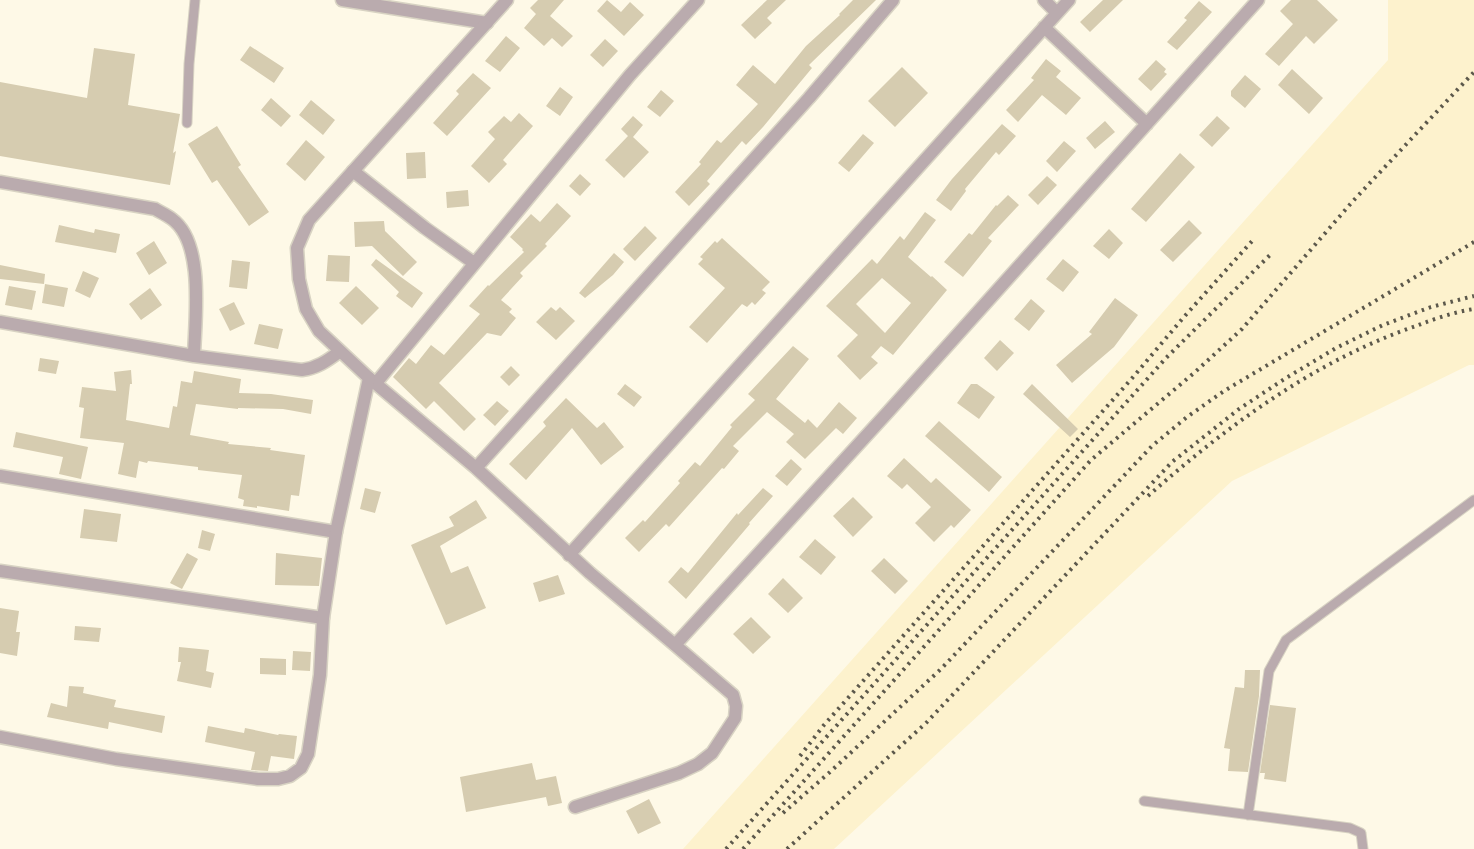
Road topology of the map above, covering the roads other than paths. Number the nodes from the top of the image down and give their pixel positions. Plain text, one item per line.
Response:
1 (195, 0) edge
2 (342, 0) edge
3 (507, 0) edge
4 (698, 0) edge
5 (893, 0) edge
6 (1044, 0) edge
7 (1069, 0) edge
8 (1258, 0) edge
9 (1057, 13) junction
10 (488, 23) junction
11 (1044, 27) junction
12 (187, 122) dead end
13 (1147, 124) junction
14 (353, 171) junction
15 (0, 182) edge
16 (474, 263) junction
17 (0, 322) edge
18 (339, 352) junction
19 (194, 356) junction
20 (373, 380) junction
21 (476, 468) junction
22 (0, 476) edge
23 (1474, 500) edge
24 (336, 532) junction
25 (569, 555) junction
26 (0, 571) edge
27 (323, 618) junction
28 (675, 645) junction
29 (0, 737) edge
30 (1144, 801) dead end
31 (575, 807) dead end
32 (1248, 814) junction
33 (1363, 849) edge

1 - 12 lane
2 - 10 street
3 - 10 street
4 - 16 street
5 - 21 street
6 - 9 street
7 - 9 street
8 - 13 street
9 - 11 street
10 - 14 street
11 - 13 street
11 - 25 street
13 - 28 street
14 - 16 street
14 - 18 street
15 - 19 street
16 - 20 street
17 - 19 street
18 - 19 street
18 - 20 street
20 - 21 street
20 - 24 street
21 - 25 street
22 - 24 street
23 - 32 lane
24 - 27 street
25 - 28 street
26 - 27 street
27 - 29 street
28 - 31 street
30 - 32 lane
32 - 33 lane

